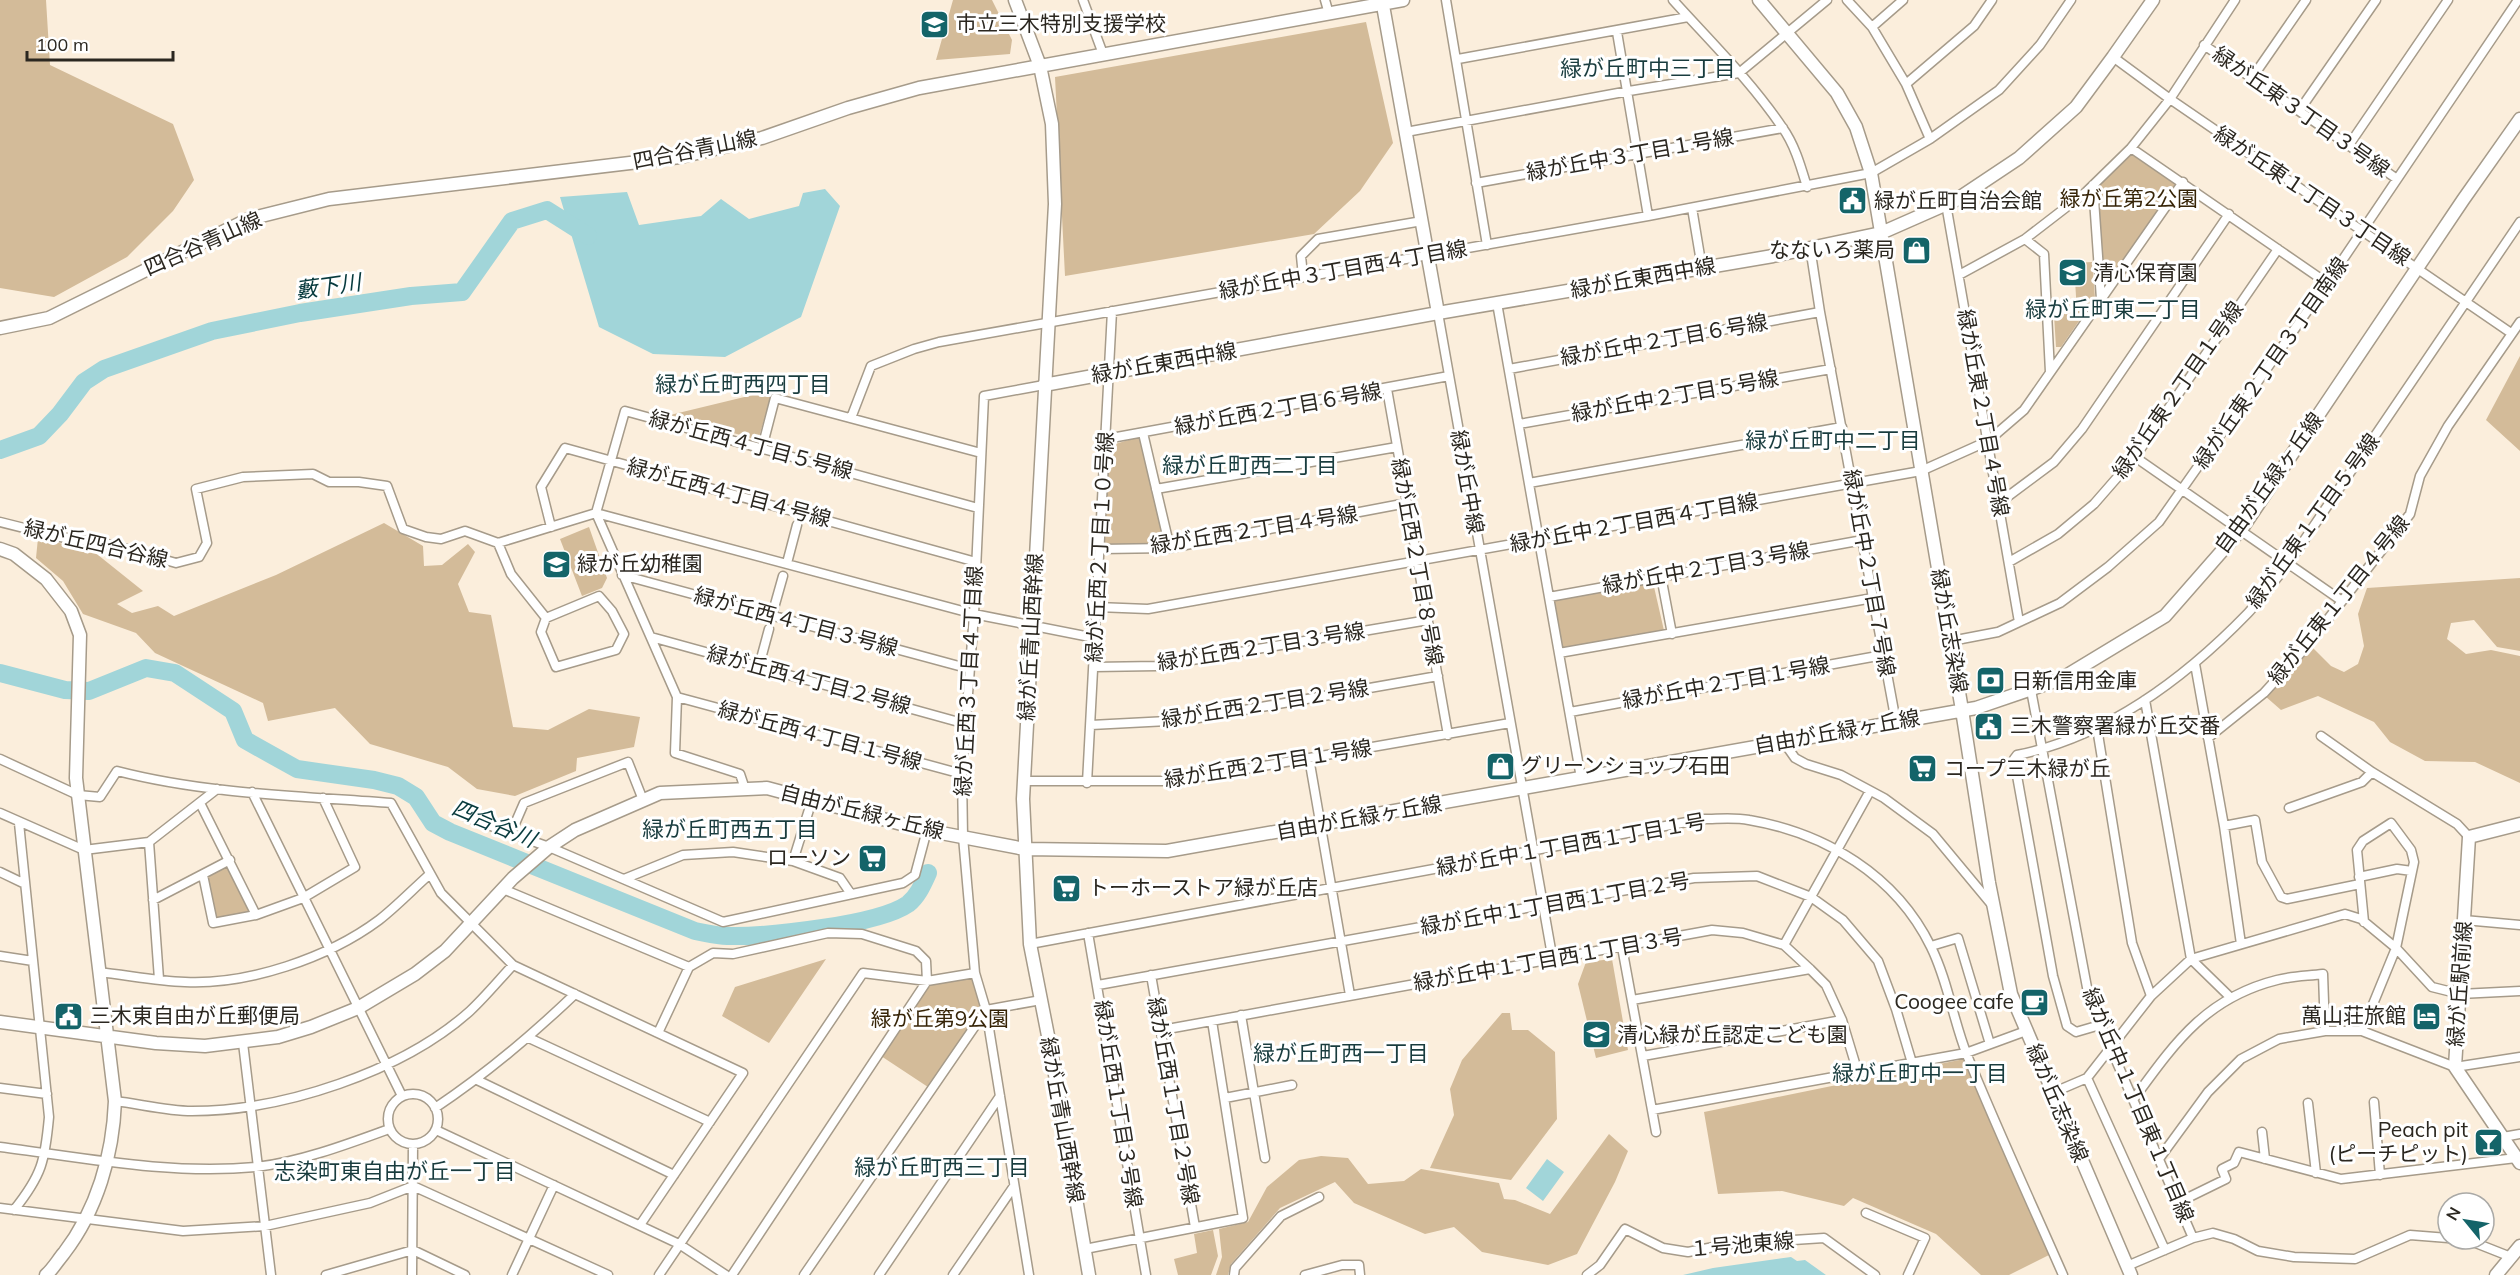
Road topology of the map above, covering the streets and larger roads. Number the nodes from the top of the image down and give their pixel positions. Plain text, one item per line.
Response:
1 (1015, 0) edge
2 (1083, 0) edge
3 (1325, 0) edge
4 (1403, 0) edge
5 (1446, 0) edge
6 (1672, 0) edge
7 (1759, 0) edge
8 (1827, 0) edge
9 (1847, 0) edge
10 (1903, 0) edge
11 (1992, 0) edge
12 (2071, 0) edge
13 (2152, 0) edge
14 (2235, 0) edge
15 (2306, 0) edge
16 (2376, 0) edge
17 (2448, 0) edge
18 (2518, 0) edge
19 (1383, 2) edge
20 (1329, 14) junction
21 (1689, 17) junction
22 (1872, 27) junction
23 (1617, 32) junction
24 (1788, 32) junction
25 (2204, 45) junction
26 (1103, 54) junction
27 (2113, 57) junction
28 (1458, 59) junction
29 (1040, 66) junction
30 (1739, 74) junction
31 (2252, 78) junction
32 (1906, 84) junction
33 (1629, 91) junction
34 (2170, 99) junction
35 (2299, 111) junction
36 (2520, 119) edge
37 (1466, 121) junction
38 (1783, 128) junction
39 (1406, 132) junction
40 (1930, 139) junction
41 (2349, 145) junction
42 (2131, 148) junction
43 (1636, 153) junction
44 (1872, 173) junction
45 (2397, 179) junction
46 (2183, 182) junction
47 (1476, 183) junction
48 (2093, 185) junction
49 (1807, 187) junction
50 (1946, 204) junction
51 (1692, 208) junction
52 (2229, 214) junction
53 (1648, 216) junction
54 (1422, 221) junction
55 (2520, 222) edge
56 (2362, 231) junction
57 (1881, 233) junction
58 (2025, 239) junction
59 (1487, 245) junction
60 (1810, 247) junction
61 (2278, 249) junction
62 (1428, 254) junction
63 (1702, 268) junction
64 (2417, 268) junction
65 (1959, 274) junction
66 (1303, 276) junction
67 (2327, 283) junction
68 (2101, 299) junction
69 (2465, 302) junction
70 (1497, 303) junction
71 (1112, 311) junction
72 (1820, 312) junction
73 (1438, 313) junction
74 (1047, 322) junction
75 (2520, 322) edge
76 (0, 328) edge
77 (2511, 333) junction
78 (1509, 369) junction
79 (1831, 369) junction
80 (2050, 372) junction
81 (1110, 373) junction
82 (1449, 376) junction
83 (1044, 385) junction
84 (1387, 389) junction
85 (851, 418) junction
86 (1519, 424) junction
87 (1842, 427) junction
88 (1143, 433) junction
89 (1106, 440) junction
90 (1988, 441) junction
91 (1397, 447) junction
92 (762, 448) junction
93 (981, 453) junction
94 (2135, 457) junction
95 (610, 460) junction
96 (1921, 471) junction
97 (1529, 483) junction
98 (1853, 485) junction
99 (1156, 489) junction
100 (2183, 490) junction
101 (1407, 503) junction
102 (2000, 503) junction
103 (978, 508) junction
104 (596, 513) junction
105 (0, 522) edge
106 (797, 525) dead end
107 (551, 527) junction
108 (2240, 531) junction
109 (1539, 540) junction
110 (1863, 540) junction
111 (498, 543) junction
112 (1170, 548) junction
113 (0, 549) edge
114 (1101, 549) junction
115 (1479, 551) junction
116 (976, 562) junction
117 (1418, 562) junction
118 (2009, 562) junction
119 (787, 563) junction
120 (2288, 564) junction
121 (622, 575) junction
122 (783, 576) dead end
123 (1661, 576) junction
124 (1549, 597) junction
125 (1873, 598) junction
126 (2342, 601) junction
127 (1097, 607) junction
128 (974, 614) junction
129 (772, 615) junction
130 (546, 618) junction
131 (1428, 620) junction
132 (2019, 622) junction
133 (1032, 625) junction
134 (769, 629) dead end
135 (1672, 634) junction
136 (651, 637) junction
137 (1095, 638) junction
138 (1951, 641) junction
139 (1559, 653) junction
140 (1883, 655) junction
141 (2195, 664) junction
142 (759, 666) junction
143 (1094, 667) junction
144 (970, 669) junction
145 (1438, 676) junction
146 (2031, 690) junction
147 (677, 697) junction
148 (2145, 700) junction
149 (1962, 710) junction
150 (1570, 712) junction
151 (1896, 722) junction
152 (1510, 723) junction
153 (966, 724) junction
154 (1091, 725) junction
155 (2097, 728) junction
156 (1448, 735) junction
157 (2321, 736) dead end
158 (2208, 738) junction
159 (1784, 741) junction
160 (2042, 750) junction
161 (1309, 758) junction
162 (0, 759) edge
163 (2372, 772) junction
164 (962, 774) junction
165 (1581, 778) junction
166 (1024, 781) junction
167 (1088, 783) junction
168 (217, 789) junction
169 (745, 789) junction
170 (1522, 789) junction
171 (1870, 791) junction
172 (252, 792) junction
173 (78, 795) junction
174 (323, 798) junction
175 (643, 800) junction
176 (812, 800) junction
177 (200, 803) junction
178 (2289, 808) dead end
179 (0, 813) edge
180 (465, 817) dead end
181 (19, 823) junction
182 (2520, 824) edge
183 (1321, 825) junction
184 (2224, 826) junction
185 (927, 830) junction
186 (511, 833) junction
187 (963, 837) junction
188 (2469, 837) junction
189 (149, 842) junction
190 (1025, 849) junction
191 (1838, 849) junction
192 (84, 850) junction
193 (545, 850) junction
194 (1533, 850) junction
195 (230, 860) junction
196 (793, 861) junction
197 (2412, 871) junction
198 (0, 872) edge
199 (430, 874) junction
200 (203, 875) junction
201 (624, 879) junction
202 (2359, 881) junction
203 (25, 884) junction
204 (1331, 887) junction
205 (503, 889) junction
206 (851, 894) junction
207 (1811, 897) junction
208 (303, 898) junction
209 (153, 900) junction
210 (1543, 905) junction
211 (1994, 908) junction
212 (256, 915) junction
213 (2464, 920) junction
214 (2364, 922) junction
215 (473, 923) junction
216 (2520, 925) edge
217 (1088, 933) junction
218 (1342, 941) junction
219 (1030, 944) junction
220 (2241, 944) junction
221 (1784, 945) junction
222 (1931, 946) junction
223 (1622, 947) junction
224 (2396, 948) junction
225 (330, 949) junction
226 (0, 956) edge
227 (2191, 959) junction
228 (33, 961) junction
229 (1553, 961) junction
230 (513, 965) junction
231 (688, 968) junction
232 (1810, 969) junction
233 (98, 972) junction
234 (975, 973) junction
235 (1151, 975) junction
236 (159, 979) junction
237 (927, 981) junction
238 (1098, 985) junction
239 (2520, 991) edge
240 (2460, 993) junction
241 (575, 994) junction
242 (1350, 995) junction
243 (2151, 996) junction
244 (2231, 998) junction
245 (1041, 1000) junction
246 (1632, 1000) junction
247 (358, 1008) junction
248 (986, 1010) junction
249 (1241, 1016) junction
250 (1842, 1020) junction
251 (1212, 1021) junction
252 (0, 1022) edge
253 (2100, 1025) junction
254 (40, 1028) junction
255 (1162, 1030) junction
256 (2026, 1031) junction
257 (2325, 1031) junction
258 (2362, 1031) junction
259 (658, 1033) junction
260 (106, 1037) junction
261 (529, 1038) junction
262 (243, 1043) junction
263 (1990, 1044) junction
264 (2111, 1050) junction
265 (1966, 1053) junction
266 (1643, 1056) junction
267 (2520, 1057) edge
268 (1912, 1063) junction
269 (386, 1064) junction
270 (2455, 1067) junction
271 (1858, 1073) junction
272 (2087, 1078) junction
273 (477, 1080) junction
274 (1292, 1085) dead end
275 (0, 1088) edge
276 (1254, 1093) junction
277 (2052, 1093) junction
278 (47, 1094) junction
279 (402, 1096) junction
280 (1000, 1096) junction
281 (1224, 1098) junction
282 (2133, 1100) junction
283 (115, 1101) junction
284 (2308, 1102) dead end
285 (2374, 1102) dead end
286 (250, 1106) junction
287 (435, 1108) junction
288 (1652, 1110) junction
289 (710, 1122) junction
290 (389, 1128) junction
291 (436, 1130) junction
292 (1656, 1132) dead end
293 (2262, 1132) dead end
294 (2520, 1134) edge
295 (2503, 1137) junction
296 (413, 1144) junction
297 (0, 1147) edge
298 (46, 1153) junction
299 (1265, 1158) dead end
300 (2158, 1159) junction
301 (2265, 1159) junction
302 (107, 1161) junction
303 (2518, 1161) edge
304 (258, 1167) junction
305 (2316, 1173) junction
306 (674, 1175) junction
307 (2380, 1175) junction
308 (554, 1185) junction
309 (413, 1186) junction
310 (1014, 1186) junction
311 (1318, 1197) dead end
312 (2178, 1203) junction
313 (0, 1208) edge
314 (14, 1210) junction
315 (1866, 1213) dead end
316 (85, 1219) junction
317 (640, 1225) junction
318 (265, 1226) junction
319 (1196, 1227) junction
320 (2436, 1237) edge
321 (1140, 1238) junction
322 (2193, 1238) junction
323 (530, 1239) junction
324 (679, 1244) junction
325 (2520, 1246) edge
326 (1085, 1249) junction
327 (413, 1250) junction
328 (2165, 1250) junction
329 (2496, 1251) edge
330 (2511, 1257) junction
331 (2129, 1271) edge
332 (52, 1274) edge
333 (271, 1275) edge
334 (326, 1275) edge
335 (412, 1275) edge
336 (465, 1275) edge
337 (512, 1275) edge
338 (608, 1275) edge
339 (659, 1275) edge
340 (726, 1275) edge
341 (732, 1275) edge
342 (804, 1275) edge
343 (879, 1275) edge
344 (953, 1275) edge
345 (1029, 1275) edge
346 (1089, 1275) edge
347 (1146, 1275) edge
348 (1234, 1275) edge
349 (1305, 1275) edge
350 (1360, 1275) edge
351 (1587, 1275) edge
352 (1875, 1275) edge
353 (1908, 1275) edge
354 (2063, 1275) edge
355 (2496, 1275) edge

1 - 29 street, 緑が丘青山西幹線
2 - 26 street
3 - 20 street
4 - 19 street, 四合谷青山線
5 - 28 street
6 - 21 street
7 - 24 street, 緑が丘志染線
8 - 24 street
9 - 22 street
10 - 22 street
11 - 32 street
12 - 40 street, 緑が丘中３丁目西４丁目線
13 - 27 street, 緑が丘東西中線
14 - 25 street
15 - 31 street
16 - 35 street
17 - 41 street
18 - 45 street, 緑が丘東２丁目３丁目南線
19 - 20 street, 四合谷青山線
19 - 39 street, 緑が丘中線
20 - 26 street, 四合谷青山線
21 - 23 street
21 - 30 street
22 - 32 street
23 - 28 street
23 - 33 street
24 - 30 street
24 - 44 street, 緑が丘志染線
25 - 31 street, 緑が丘東３丁目３号線
25 - 34 street
26 - 29 street, 四合谷青山線
27 - 34 street, 緑が丘東１丁目３丁目線
27 - 50 street, 緑が丘東西中線
28 - 37 street
29 - 74 street, 緑が丘青山西幹線
29 - 76 street, 四合谷青山線
30 - 33 street
30 - 38 street
31 - 35 street, 緑が丘東３丁目３号線
32 - 40 street
33 - 37 street
33 - 43 street
34 - 42 street
34 - 56 street, 緑が丘東１丁目３丁目線
35 - 41 street, 緑が丘東３丁目３号線
36 - 64 street, 自由が丘緑ヶ丘線
37 - 39 street
37 - 47 street
38 - 43 street, 緑が丘中３丁目１号線
38 - 49 street
39 - 54 street, 緑が丘中線
40 - 44 street, 緑が丘中３丁目西４丁目線
41 - 45 street, 緑が丘東３丁目３号線
42 - 46 street
42 - 48 street
43 - 47 street, 緑が丘中３丁目１号線
43 - 53 street
44 - 49 street, 緑が丘中３丁目西４丁目線
44 - 57 street, 緑が丘志染線
45 - 56 street, 緑が丘東２丁目３丁目南線
46 - 52 street
46 - 68 street, 緑が丘中２丁目西４丁目線
47 - 59 street
48 - 58 street
48 - 68 street
49 - 51 street, 緑が丘中３丁目西４丁目線
50 - 57 street, 緑が丘東西中線
50 - 65 street, 緑が丘東２丁目４号線
51 - 53 street, 緑が丘中３丁目西４丁目線
51 - 63 street
52 - 61 street
52 - 102 street
53 - 59 street, 緑が丘中３丁目西４丁目線
54 - 62 street, 緑が丘中線
54 - 66 street
55 - 69 street, 緑が丘東１丁目５号線
56 - 64 street, 緑が丘東１丁目３丁目線
56 - 67 street, 緑が丘東２丁目３丁目南線
57 - 60 street, 緑が丘東西中線
57 - 96 street, 緑が丘志染線
58 - 65 street
58 - 80 street
59 - 62 street, 緑が丘中３丁目西４丁目線
60 - 63 street, 緑が丘東西中線
60 - 72 street, 緑が丘中２丁目７号線
61 - 67 street
61 - 94 street, 緑が丘東２丁目１号線
62 - 66 street, 緑が丘中３丁目西４丁目線
62 - 73 street, 緑が丘中線
63 - 70 street, 緑が丘東西中線
64 - 69 street, 緑が丘東１丁目３丁目線
64 - 108 street, 自由が丘緑ヶ丘線
65 - 90 street, 緑が丘東２丁目４号線
66 - 71 street, 緑が丘中３丁目西４丁目線
67 - 100 street, 緑が丘東２丁目３丁目南線
68 - 80 street, 緑が丘中２丁目西４丁目線
69 - 77 street, 緑が丘東１丁目３丁目線
69 - 120 street, 緑が丘東１丁目５号線
70 - 73 street, 緑が丘東西中線
70 - 78 street
71 - 74 street, 緑が丘中３丁目西４丁目線
71 - 81 street, 緑が丘西２丁目１０号線
72 - 78 street, 緑が丘中２丁目６号線
72 - 79 street, 緑が丘中２丁目７号線
73 - 81 street, 緑が丘東西中線
73 - 82 street, 緑が丘中線
74 - 83 street, 緑が丘青山西幹線
74 - 85 street, 緑が丘中３丁目西４丁目線
75 - 77 street, 緑が丘東１丁目４号線
77 - 126 street, 緑が丘東１丁目４号線
78 - 86 street
79 - 86 street, 緑が丘中２丁目５号線
79 - 87 street, 緑が丘中２丁目７号線
80 - 90 street, 緑が丘中２丁目西４丁目線
81 - 83 street, 緑が丘東西中線
81 - 89 street, 緑が丘西２丁目１０号線
82 - 84 street, 緑が丘西２丁目６号線
82 - 115 street, 緑が丘中線
83 - 93 street, 緑が丘西３丁目４丁目線
83 - 133 street, 緑が丘青山西幹線
84 - 88 street, 緑が丘西２丁目６号線
84 - 91 street, 緑が丘西２丁目８号線
85 - 92 street
85 - 93 street
86 - 97 street
87 - 97 street
87 - 98 street, 緑が丘中２丁目７号線
88 - 89 street, 緑が丘西２丁目６号線
88 - 99 street
89 - 114 street, 緑が丘西２丁目１０号線
90 - 96 street, 緑が丘中２丁目西４丁目線
90 - 102 street, 緑が丘東２丁目４号線
91 - 99 street
91 - 101 street, 緑が丘西２丁目８号線
92 - 95 street, 緑が丘西４丁目５号線
92 - 103 street, 緑が丘西４丁目５号線
93 - 103 street, 緑が丘西３丁目４丁目線
94 - 100 street
94 - 118 street, 緑が丘東２丁目１号線
95 - 104 street, 緑が丘西４丁目５号線
95 - 107 street, 緑が丘西４丁目４号線
95 - 116 street, 緑が丘西４丁目４号線
96 - 98 street, 緑が丘中２丁目西４丁目線
96 - 138 street, 緑が丘志染線
97 - 109 street
98 - 109 street, 緑が丘中２丁目西４丁目線
98 - 110 street, 緑が丘中２丁目７号線
99 - 112 street
100 - 108 street
100 - 132 street, 緑が丘東２丁目３丁目南線
101 - 112 street, 緑が丘西２丁目４号線
101 - 117 street, 緑が丘西２丁目８号線
102 - 118 street, 緑が丘東２丁目４号線
103 - 116 street, 緑が丘西３丁目４丁目線
104 - 107 street
104 - 119 street
104 - 121 street
105 - 111 street, 緑が丘四合谷線
106 - 119 street
107 - 111 street
108 - 120 street
108 - 146 street, 自由が丘緑ヶ丘線
109 - 115 street, 緑が丘中２丁目西４丁目線
109 - 124 street
110 - 123 street, 緑が丘中２丁目３号線
110 - 125 street, 緑が丘中２丁目７号線
111 - 130 street
112 - 114 street, 緑が丘西２丁目４号線
113 - 173 street
114 - 127 street, 緑が丘西２丁目１０号線
115 - 117 street, 緑が丘中２丁目西４丁目線
115 - 152 street, 緑が丘中線
116 - 128 street, 緑が丘西３丁目４丁目線
117 - 127 street, 緑が丘中２丁目西４丁目線
117 - 131 street, 緑が丘西２丁目８号線
118 - 132 street, 緑が丘東２丁目４号線
119 - 128 street
120 - 126 street
120 - 141 street, 緑が丘東１丁目５号線
121 - 129 street, 緑が丘西４丁目３号線
121 - 136 street
122 - 129 street
123 - 124 street, 緑が丘中２丁目３号線
123 - 135 street
124 - 139 street
125 - 135 street
125 - 140 street, 緑が丘中２丁目７号線
126 - 158 street, 緑が丘東１丁目４号線
127 - 137 street, 緑が丘西２丁目１０号線
128 - 133 street
128 - 144 street, 緑が丘西３丁目４丁目線
129 - 144 street, 緑が丘西４丁目３号線
130 - 130 street
131 - 143 street, 緑が丘西２丁目３号線
131 - 145 street, 緑が丘西２丁目８号線
132 - 138 street, 緑が丘東２丁目３丁目南線
133 - 137 street
133 - 166 street, 緑が丘青山西幹線
134 - 142 street
135 - 139 street
136 - 142 street, 緑が丘西４丁目２号線
136 - 147 street
137 - 143 street, 緑が丘西２丁目１０号線
138 - 149 street, 緑が丘志染線
139 - 150 street
140 - 150 street, 緑が丘中２丁目１号線
140 - 151 street, 緑が丘中２丁目７号線
141 - 148 street, 緑が丘東１丁目５号線
141 - 158 street
142 - 153 street, 緑が丘西４丁目２号線
143 - 154 street, 緑が丘西２丁目１０号線
144 - 153 street, 緑が丘西３丁目４丁目線
145 - 154 street, 緑が丘西２丁目２号線
145 - 156 street, 緑が丘西２丁目８号線
146 - 149 street, 自由が丘緑ヶ丘線
146 - 160 street, 緑が丘中１丁目東１丁目線
147 - 164 street, 緑が丘西４丁目１号線
147 - 169 street
148 - 155 street, 緑が丘東１丁目５号線
148 - 227 street
149 - 151 street, 自由が丘緑ヶ丘線
149 - 211 street, 緑が丘志染線
150 - 165 street
151 - 159 street, 自由が丘緑ヶ丘線
152 - 156 street, 緑が丘西２丁目１号線
152 - 170 street, 緑が丘中線
153 - 164 street, 緑が丘西３丁目４丁目線
154 - 167 street, 緑が丘西２丁目１０号線
155 - 160 street, 緑が丘東１丁目５号線
155 - 243 street
156 - 161 street, 緑が丘西２丁目１号線
157 - 163 street
158 - 184 street
159 - 165 street, 自由が丘緑ヶ丘線
159 - 171 street
160 - 253 street, 緑が丘中１丁目東１丁目線
160 - 253 street, 緑が丘東１丁目５号線
161 - 167 street, 緑が丘西２丁目１号線
161 - 183 street
162 - 173 street
163 - 178 street
163 - 188 street
164 - 187 street, 緑が丘西３丁目４丁目線
165 - 170 street, 自由が丘緑ヶ丘線
166 - 167 street, 緑が丘西２丁目１号線
166 - 190 street, 緑が丘青山西幹線
168 - 172 street
168 - 173 street
168 - 177 street
169 - 175 street, 自由が丘緑ヶ丘線
169 - 176 street, 自由が丘緑ヶ丘線
170 - 183 street, 自由が丘緑ヶ丘線
170 - 194 street, 緑が丘中線
171 - 191 street
171 - 211 street
172 - 174 street
172 - 208 street
173 - 192 street
174 - 199 street
174 - 208 street
175 - 186 street
175 - 193 street, 自由が丘緑ヶ丘線
176 - 185 street, 自由が丘緑ヶ丘線
176 - 196 street
177 - 189 street
177 - 195 street
179 - 181 street
180 - 186 street
181 - 192 street
181 - 203 street
182 - 188 street
183 - 190 street, 自由が丘緑ヶ丘線
183 - 204 street
184 - 202 street
184 - 220 street
185 - 187 street, 自由が丘緑ヶ丘線
185 - 206 street
186 - 193 street
187 - 190 street, 自由が丘緑ヶ丘線
187 - 234 street, 緑が丘西３丁目４丁目線
188 - 213 street, 緑が丘駅前線
189 - 192 street
189 - 209 street
190 - 219 street, 緑が丘青山西幹線
191 - 194 street, 緑が丘中１丁目西１丁目１号
191 - 207 street
191 - 222 street, 緑が丘中１丁目西１丁目１号
192 - 233 street
193 - 201 street
193 - 205 street, 自由が丘緑ヶ丘線
194 - 204 street, 緑が丘中１丁目西１丁目１号
194 - 210 street, 緑が丘中線
195 - 200 street
195 - 212 street
196 - 201 street
196 - 206 street
197 - 202 street
197 - 202 street
197 - 224 street
198 - 203 street
199 - 215 street
199 - 225 street
200 - 209 street
200 - 212 street
201 - 206 street
202 - 214 street
203 - 228 street
204 - 217 street, 緑が丘中１丁目西１丁目１号
204 - 218 street
205 - 215 street, 自由が丘緑ヶ丘線
205 - 231 street
207 - 210 street, 緑が丘中１丁目西１丁目２号
207 - 221 street
207 - 268 street, 緑が丘中１丁目西１丁目２号
208 - 212 street
208 - 225 street
209 - 236 street
210 - 218 street, 緑が丘中１丁目西１丁目２号
210 - 229 street, 緑が丘中線
211 - 256 street, 緑が丘志染線
213 - 216 street
213 - 240 street, 緑が丘駅前線
214 - 220 street
214 - 224 street
215 - 230 street
215 - 247 street, 自由が丘緑ヶ丘線
217 - 219 street, 緑が丘中１丁目西１丁目１号
217 - 238 street, 緑が丘西１丁目３号線
218 - 235 street, 緑が丘中１丁目西１丁目２号
218 - 242 street
219 - 245 street, 緑が丘青山西幹線
220 - 227 street
221 - 223 street, 緑が丘中１丁目西１丁目３号
221 - 232 street, 緑が丘中１丁目西１丁目３号
222 - 263 street
222 - 265 street, 緑が丘中１丁目西１丁目１号
223 - 229 street, 緑が丘中１丁目西１丁目３号
223 - 246 street
224 - 240 street
224 - 258 street
225 - 236 street
225 - 247 street
226 - 228 street
227 - 243 street
227 - 244 street
228 - 254 street
229 - 242 street, 緑が丘中１丁目西１丁目３号
230 - 241 street
230 - 269 street
231 - 237 street
231 - 259 street
232 - 246 street
232 - 250 street, 緑が丘中１丁目西１丁目３号
233 - 236 street
233 - 260 street
234 - 237 street
234 - 248 street, 緑が丘西３丁目４丁目線
235 - 238 street, 緑が丘中１丁目西１丁目２号
235 - 255 street, 緑が丘西１丁目２号線
237 - 324 street
237 - 341 street
238 - 321 street, 緑が丘西１丁目３号線
239 - 240 street
240 - 270 street, 緑が丘駅前線
241 - 259 street
241 - 261 street
242 - 249 street, 緑が丘中１丁目西１丁目３号
243 - 264 street
244 - 257 street
244 - 282 street
245 - 248 street
245 - 326 street, 緑が丘青山西幹線
246 - 266 street
247 - 262 street, 自由が丘緑ヶ丘線
247 - 269 street
248 - 280 street, 緑が丘西３丁目４丁目線
248 - 342 street
249 - 251 street, 緑が丘中１丁目西１丁目３号
249 - 276 street
250 - 266 street
250 - 271 street, 緑が丘中１丁目西１丁目３号
251 - 255 street, 緑が丘中１丁目西１丁目３号
251 - 281 street
252 - 254 street, 自由が丘緑ヶ丘線
253 - 264 street, 緑が丘中１丁目東１丁目線
254 - 260 street, 自由が丘緑ヶ丘線
254 - 278 street
255 - 319 street, 緑が丘西１丁目２号線
256 - 263 street
256 - 277 street, 緑が丘志染線
257 - 258 street
257 - 300 street
258 - 270 street
259 - 289 street
260 - 262 street, 自由が丘緑ヶ丘線
260 - 283 street
261 - 273 street
261 - 289 street
262 - 286 street
263 - 265 street
264 - 272 street
264 - 282 street, 緑が丘中１丁目東１丁目線
265 - 268 street
265 - 354 street, 緑が丘中１丁目西１丁目１号
266 - 288 street
267 - 270 street
268 - 271 street
269 - 279 street
269 - 286 street
270 - 295 street, 緑が丘駅前線
271 - 288 street
272 - 277 street
272 - 328 street
273 - 287 street
273 - 306 street
274 - 276 street
275 - 278 street
276 - 281 street
276 - 299 street
277 - 331 street, 緑が丘志染線
278 - 298 street
279 - 287 street
279 - 290 street
280 - 310 street, 緑が丘西３丁目４丁目線
280 - 343 street
281 - 319 street
282 - 300 street, 緑が丘中１丁目東１丁目線
283 - 286 street
283 - 302 street
284 - 305 street
285 - 307 street
286 - 304 street
287 - 291 street
288 - 292 street
289 - 306 street
290 - 296 street
290 - 304 street
291 - 296 street
291 - 308 street
293 - 301 street
294 - 295 street
295 - 303 street, 緑が丘駅前線
296 - 309 street
297 - 298 street
298 - 302 street
298 - 314 street
300 - 312 street, 緑が丘中１丁目東１丁目線
301 - 305 street
301 - 312 street
302 - 304 street
302 - 316 street
303 - 307 street
304 - 318 street
305 - 307 street
306 - 317 street
308 - 317 street
308 - 323 street
309 - 318 street
309 - 323 street
309 - 327 street
310 - 344 street
310 - 345 street, 緑が丘西３丁目４丁目線
311 - 348 street
312 - 322 street, 緑が丘中１丁目東１丁目線
313 - 314 street
314 - 316 street
315 - 353 street
316 - 318 street
316 - 332 street
317 - 324 street
318 - 333 street
319 - 321 street
320 - 322 street
321 - 326 street
321 - 347 street, 緑が丘西１丁目３号線
322 - 328 street, 緑が丘中１丁目東１丁目線
323 - 337 street
323 - 338 street
324 - 339 street
324 - 340 street
325 - 330 street
326 - 346 street, 緑が丘青山西幹線
327 - 334 street
327 - 335 street
327 - 336 street
328 - 331 street, 緑が丘中１丁目東１丁目線
329 - 330 street
330 - 355 street
349 - 350 street
351 - 352 street, １号池東線

